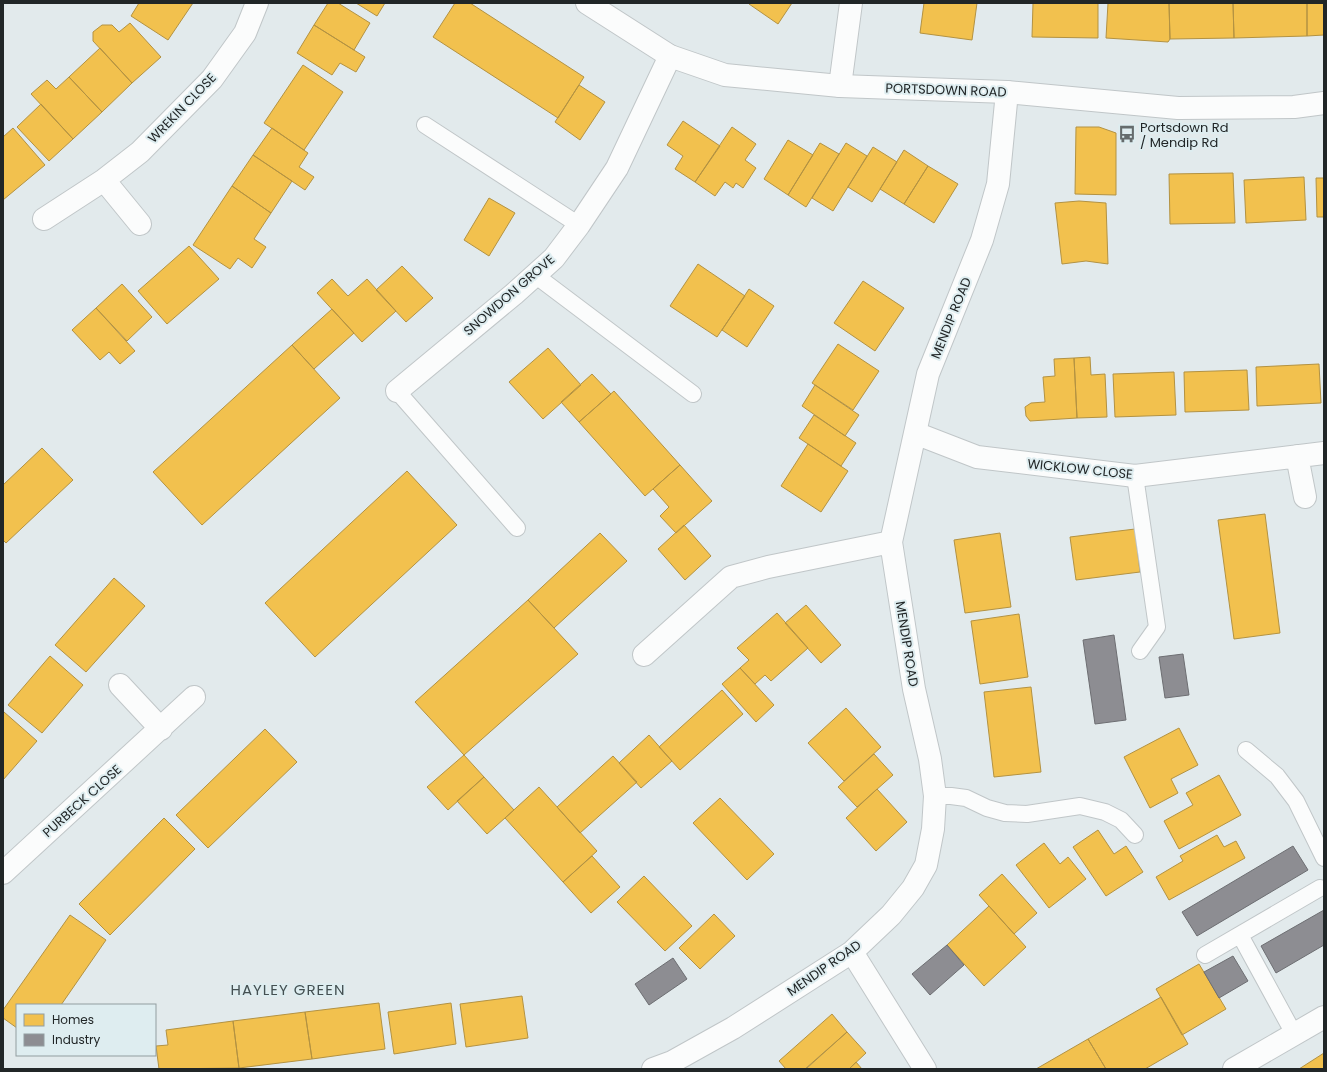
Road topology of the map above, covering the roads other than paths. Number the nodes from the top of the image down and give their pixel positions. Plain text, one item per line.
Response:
1 (257, 3) edge
2 (587, 3) edge
3 (851, 3) edge
4 (670, 56) junction
5 (840, 86) junction
6 (1007, 92) junction
7 (1324, 103) edge
8 (425, 125) dead end
9 (104, 180) junction
10 (44, 219) dead end
11 (140, 224) dead end
12 (579, 225) junction
13 (534, 276) junction
14 (397, 390) joint
15 (693, 394) dead end
16 (915, 433) junction
17 (1324, 453) edge
18 (1297, 456) junction
19 (1135, 476) junction
20 (1305, 497) dead end
21 (517, 528) dead end
22 (891, 542) junction
23 (1140, 651) dead end
24 (644, 655) dead end
25 (120, 686) dead end
26 (194, 697) dead end
27 (161, 729) junction
28 (1246, 750) dead end
29 (935, 796) junction
30 (1135, 835) dead end
31 (1324, 858) edge
32 (3, 873) edge
33 (1320, 888) dead end
34 (1240, 935) junction
35 (852, 952) junction
36 (1205, 955) dead end
37 (1324, 1017) edge
38 (1294, 1034) junction
39 (653, 1069) edge
40 (925, 1069) edge
41 (1234, 1069) edge

1 - 9 street, WREKIN CLOSE
2 - 4 street, PORTSDOWN ROAD
3 - 5 street
4 - 5 street, PORTSDOWN ROAD
4 - 12 street, SNOWDON GROVE
5 - 6 street, PORTSDOWN ROAD
6 - 7 street, PORTSDOWN ROAD
6 - 16 street, MENDIP ROAD
8 - 12 lane
9 - 10 street, WREKIN CLOSE
9 - 11 street
12 - 13 street, SNOWDON GROVE
13 - 14 street, SNOWDON GROVE
13 - 15 lane
14 - 21 lane
16 - 19 street, WICKLOW CLOSE
16 - 22 street, MENDIP ROAD
17 - 18 street, WICKLOW CLOSE
18 - 19 street, WICKLOW CLOSE
18 - 20 street
19 - 23 lane
22 - 24 street
22 - 29 street, MENDIP ROAD
25 - 27 street
26 - 27 street, PURBECK CLOSE
27 - 32 street, PURBECK CLOSE
28 - 31 lane
29 - 30 lane
29 - 35 street, MENDIP ROAD
33 - 34 lane
34 - 36 lane
34 - 38 lane
35 - 39 street, MENDIP ROAD
35 - 40 street
37 - 38 street
38 - 41 street

